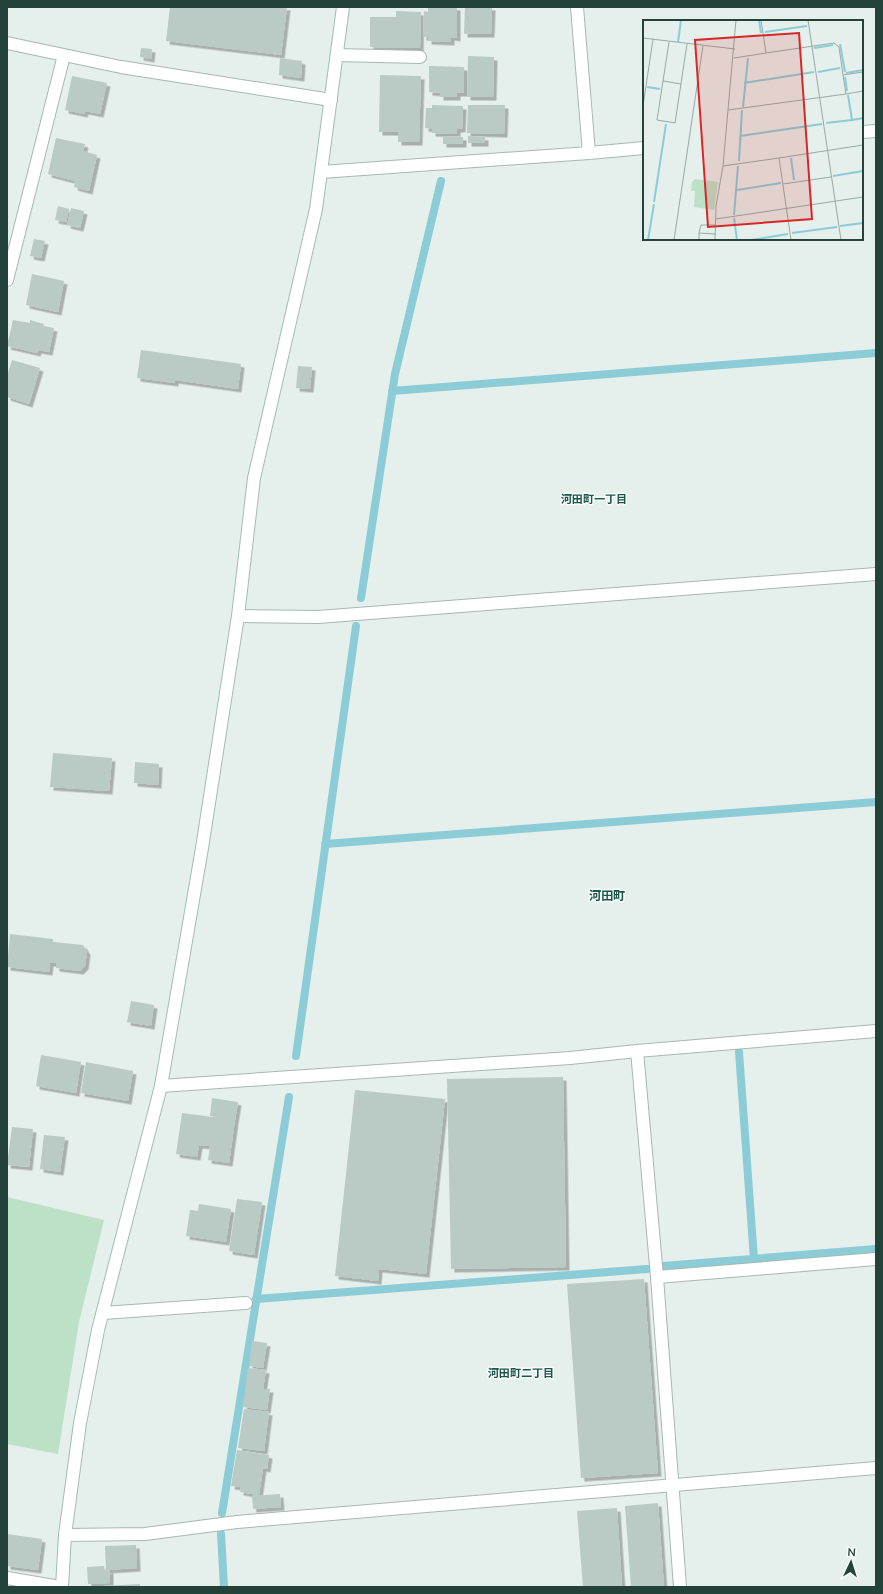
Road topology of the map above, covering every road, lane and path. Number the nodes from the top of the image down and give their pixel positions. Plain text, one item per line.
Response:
1 (343, 7) edge
2 (577, 7) edge
3 (7, 43) edge
4 (64, 55) junction
5 (337, 55) junction
6 (420, 57) dead end
7 (331, 100) junction
8 (876, 131) edge
9 (863, 132) edge
10 (643, 148) edge
11 (589, 153) junction
12 (321, 172) junction
13 (7, 280) edge
14 (876, 574) edge
15 (238, 616) junction
16 (876, 1031) edge
17 (637, 1051) junction
18 (161, 1086) junction
19 (876, 1259) edge
20 (657, 1277) junction
21 (246, 1303) dead end
22 (103, 1313) junction
23 (876, 1468) edge
24 (672, 1485) junction
25 (66, 1535) junction
26 (7, 1578) edge
27 (61, 1587) edge
28 (680, 1587) edge

1 - 5 street
2 - 11 street
3 - 4 street
4 - 7 street
4 - 13 street
5 - 6 street
5 - 7 street
7 - 12 street
8 - 9 street
10 - 11 street
11 - 12 street
12 - 15 street
14 - 15 street
15 - 18 street
16 - 17 street
17 - 18 street
17 - 20 street
18 - 22 street
19 - 20 street
20 - 24 street
21 - 22 street
22 - 25 street
23 - 24 street
24 - 25 street
24 - 28 street
25 - 27 street
26 - 27 street

